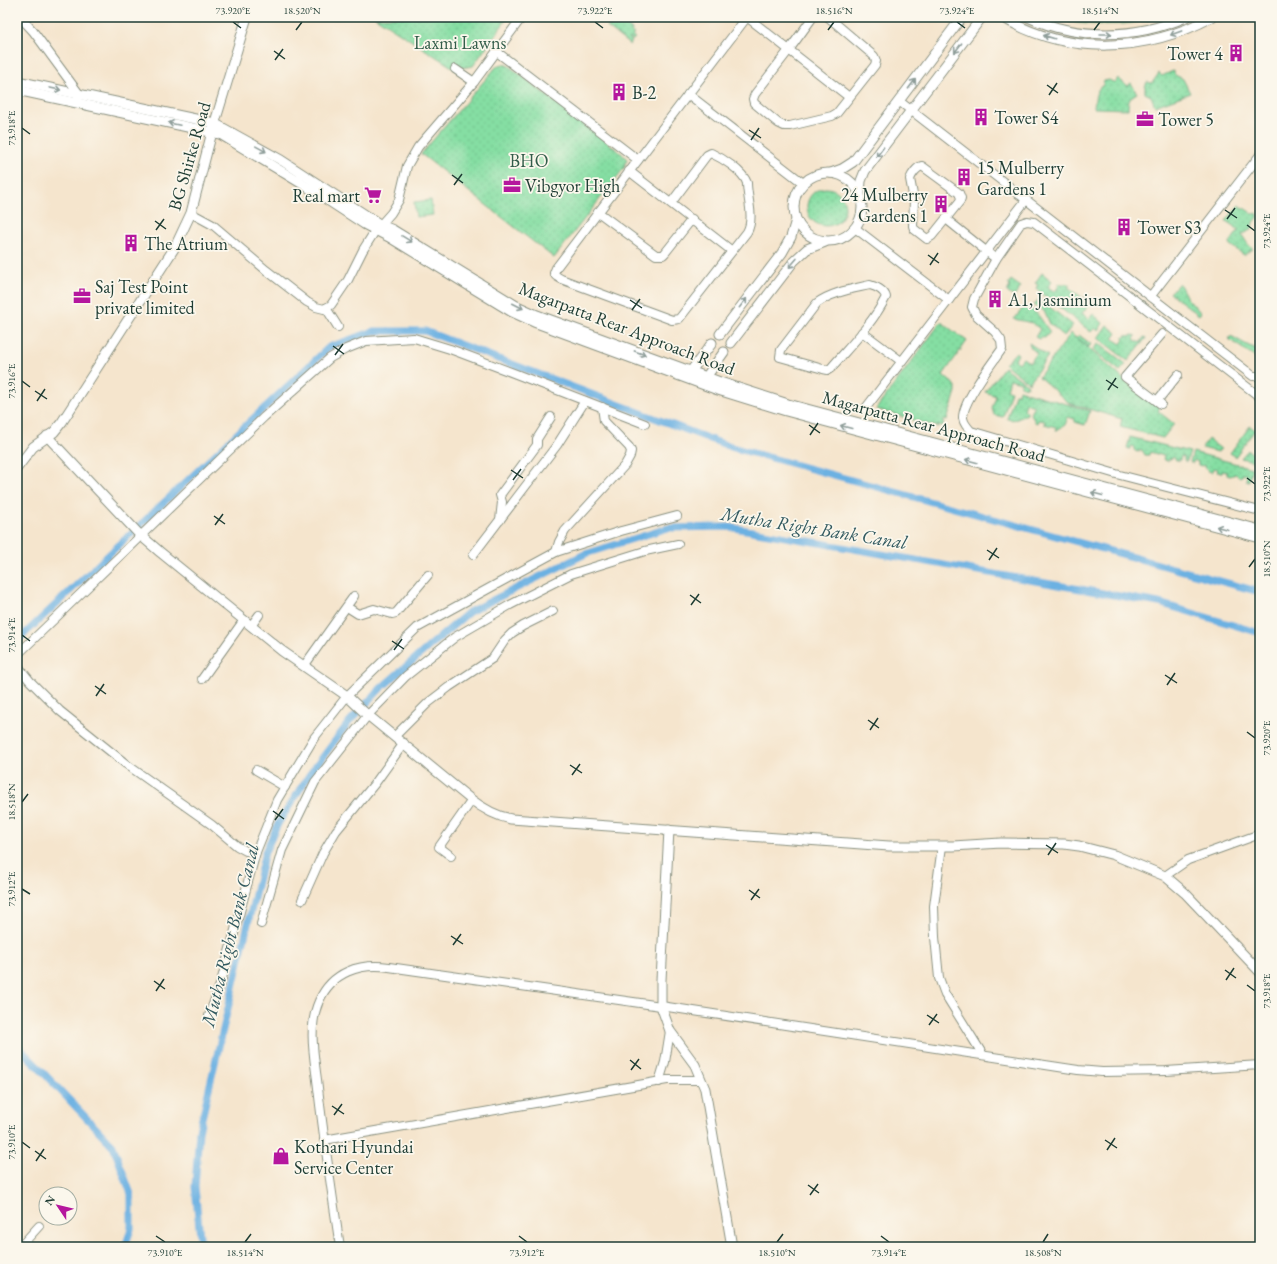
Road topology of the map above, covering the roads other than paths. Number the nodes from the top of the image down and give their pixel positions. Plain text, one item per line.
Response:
1 (20, 17) edge
2 (247, 17) edge
3 (522, 17) edge
4 (747, 17) edge
5 (813, 17) edge
6 (828, 17) edge
7 (962, 17) edge
8 (982, 17) edge
9 (1002, 17) edge
10 (1028, 17) edge
11 (1186, 17) edge
12 (1212, 17) edge
13 (789, 50) junction
14 (497, 52) junction
15 (455, 69) dead end
16 (17, 81) edge
17 (474, 82) junction
18 (17, 90) edge
19 (686, 97) junction
20 (849, 97) junction
21 (79, 99) junction
22 (899, 101) junction
23 (911, 111) junction
24 (213, 128) junction
25 (1260, 155) edge
26 (638, 160) junction
27 (629, 171) junction
28 (830, 173) junction
29 (804, 183) junction
30 (860, 195) junction
31 (1026, 200) junction
32 (671, 203) junction
33 (598, 212) junction
34 (191, 213) junction
35 (692, 219) junction
36 (946, 219) junction
37 (796, 220) junction
38 (378, 228) junction
39 (855, 228) junction
40 (825, 242) junction
41 (732, 250) junction
42 (986, 251) junction
43 (996, 259) junction
44 (1150, 297) junction
45 (948, 300) junction
46 (326, 308) junction
47 (1178, 318) junction
48 (338, 327) dead end
49 (1171, 328) junction
50 (862, 332) junction
51 (720, 334) dead end
52 (1162, 334) dead end
53 (712, 343) dead end
54 (731, 343) dead end
55 (724, 352) dead end
56 (901, 361) junction
57 (688, 375) junction
58 (1178, 375) dead end
59 (1260, 376) edge
60 (704, 380) junction
61 (1260, 397) edge
62 (585, 401) junction
63 (602, 407) junction
64 (865, 409) dead end
65 (551, 417) dead end
66 (644, 424) dead end
67 (47, 436) junction
68 (17, 468) edge
69 (1260, 511) edge
70 (677, 516) dead end
71 (500, 521) junction
72 (1260, 530) edge
73 (140, 534) junction
74 (1260, 538) edge
75 (678, 544) dead end
76 (556, 552) junction
77 (473, 555) dead end
78 (428, 575) dead end
79 (354, 596) dead end
80 (347, 607) junction
81 (553, 611) dead end
82 (259, 615) dead end
83 (247, 623) junction
84 (17, 655) edge
85 (17, 665) edge
86 (304, 666) junction
87 (202, 679) dead end
88 (349, 698) junction
89 (366, 713) junction
90 (395, 736) junction
91 (404, 743) junction
92 (256, 770) dead end
93 (285, 788) junction
94 (472, 800) junction
95 (669, 830) junction
96 (1260, 834) edge
97 (942, 846) junction
98 (256, 852) junction
99 (451, 856) dead end
100 (1165, 876) junction
101 (302, 900) dead end
102 (261, 924) dead end
103 (1260, 972) edge
104 (661, 1006) junction
105 (209, 1016) dead end
106 (670, 1031) junction
107 (984, 1055) junction
108 (1260, 1065) edge
109 (701, 1080) junction
110 (659, 1082) junction
111 (324, 1140) junction
112 (39, 1226) dead end
113 (20, 1247) edge
114 (340, 1247) edge
115 (732, 1247) edge

1 - 21 street
2 - 24 street, BG Shirke Road
3 - 14 street
4 - 13 street
4 - 19 street
5 - 13 street
6 - 20 street
22 -> 7 street
8 -> 23 street
12 -> 9 street
10 -> 11 street
13 - 20 street
13 - 20 street
14 - 17 street
14 - 26 street
15 - 17 street
16 -> 21 street, Magarpatta Rear Approach Road
17 - 38 street
18 - 21 street, Magarpatta Rear Approach Road
19 - 26 street
19 - 29 street
21 - 24 street, Magarpatta Rear Approach Road
22 - 23 street
22 - 28 street
23 -> 30 street
23 - 31 street
24 - 34 street, BG Shirke Road
24 - 38 street, Magarpatta Rear Approach Road
25 - 44 street
26 - 27 street
27 - 32 street
27 - 33 street
28 - 29 street
28 - 30 street
29 - 37 street
30 - 39 street
31 - 42 street
31 - 44 street
32 - 35 street
32 - 41 street
33 - 35 street
33 - 41 street
34 - 46 street
34 - 67 street, BG Shirke Road
35 - 41 street
36 - 36 street
36 - 42 street
37 - 40 street
51 -> 37 street
38 - 46 street
38 - 57 street, Magarpatta Rear Approach Road
39 - 40 street
39 - 45 street
40 -> 54 street
42 - 43 street
42 - 45 street
43 - 49 street
43 - 69 street
44 - 47 street
45 - 56 street
46 - 48 street
47 - 49 street
47 - 59 street
49 - 61 street
50 - 50 street
50 - 56 street
52 - 58 street
53 - 57 street
55 - 60 street
56 - 64 street
57 - 60 street, Magarpatta Rear Approach Road
60 - 72 street, Magarpatta Rear Approach Road
74 -> 60 street, Magarpatta Rear Approach Road
62 - 63 street
62 - 71 street
62 - 73 street
63 - 66 street
63 - 76 street
65 - 71 street
67 - 68 street, BG Shirke Road
67 - 73 street
70 - 76 street
71 - 77 street
73 - 83 street
73 - 84 street
75 - 89 street
76 - 88 street
78 - 80 street
79 - 80 street
80 - 86 street
81 - 90 street
82 - 83 street
83 - 86 street
83 - 87 street
85 - 98 street
86 - 88 street
88 - 89 street
88 - 93 street
89 - 90 street
89 - 102 street
90 - 91 street
91 - 94 street
91 - 101 street
92 - 93 street
93 - 98 street
94 - 95 street
94 - 99 street
95 - 97 street
95 - 104 street
96 - 100 street
97 - 100 street
97 - 107 street
98 - 105 street
100 - 103 street
104 - 106 street
104 - 107 street
104 - 111 street
106 - 109 street
106 - 110 street
107 - 108 street
109 - 110 street
109 - 115 street
110 - 111 street
111 - 114 street
112 - 113 street

